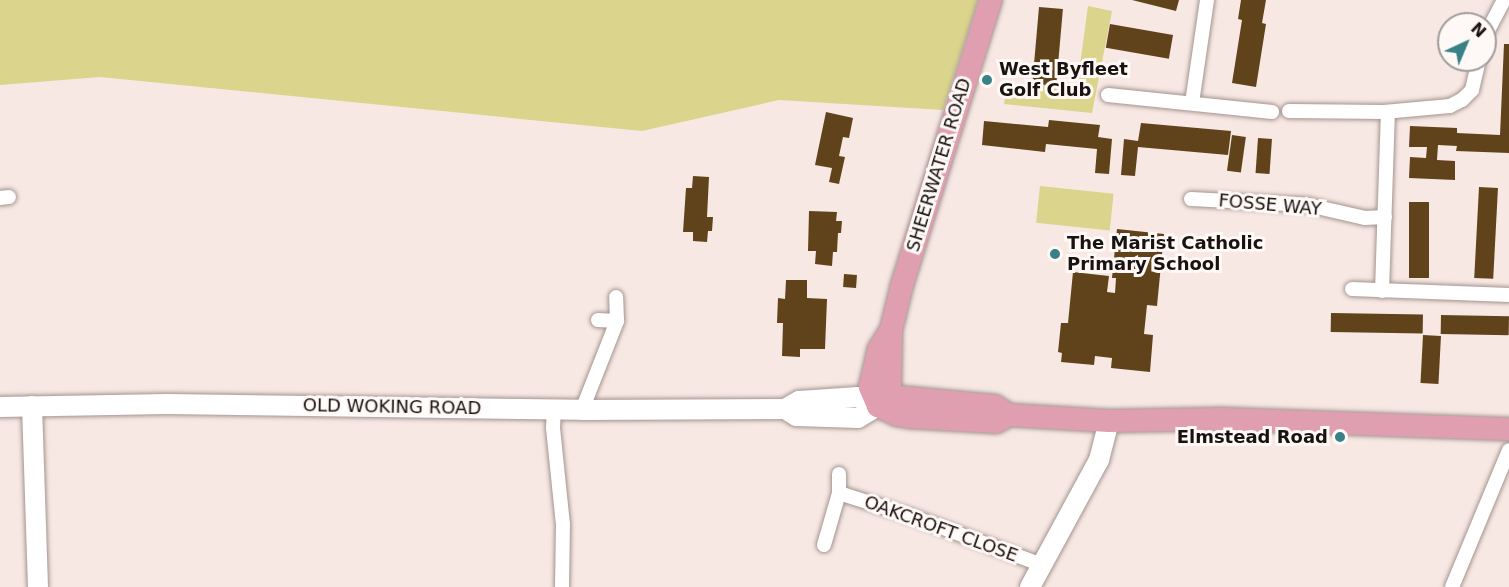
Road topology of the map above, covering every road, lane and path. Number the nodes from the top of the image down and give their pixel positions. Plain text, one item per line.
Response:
1 (991, 0) edge
2 (1207, 0) edge
3 (1506, 4) edge
4 (1497, 18) edge
5 (1476, 72) edge
6 (1108, 95) dead end
7 (1192, 104) junction
8 (1272, 111) dead end
9 (1289, 111) dead end
10 (1388, 112) junction
11 (1191, 199) dead end
12 (1385, 217) junction
13 (1352, 289) dead end
14 (1382, 291) junction
15 (1509, 295) edge
16 (616, 297) dead end
17 (598, 320) dead end
18 (617, 321) junction
19 (32, 406) junction
20 (878, 406) junction
21 (0, 407) edge
22 (554, 409) junction
23 (582, 410) junction
24 (1109, 421) junction
25 (1509, 429) edge
26 (1509, 450) edge
27 (839, 474) dead end
28 (839, 493) junction
29 (824, 544) dead end
30 (1042, 565) junction
31 (38, 587) edge
32 (562, 587) edge
33 (1030, 587) edge
34 (1452, 587) edge

1 - 20 main road, SHEERWATER ROAD
2 - 7 street
3 - 4 street
5 - 10 street
6 - 7 street
7 - 8 street
9 - 10 street
10 - 12 street
11 - 12 street, FOSSE WAY
12 - 14 street
13 - 14 street
14 - 15 street
16 - 18 street
17 - 18 street
18 - 23 street
19 - 21 main road, OLD WOKING ROAD
19 - 22 main road, OLD WOKING ROAD
19 - 31 main road
20 - 23 main road, OLD WOKING ROAD
20 - 24 main road
22 - 23 main road, OLD WOKING ROAD
22 - 32 street
24 - 25 main road
24 - 30 main road
26 - 34 street
27 - 28 street, OAKCROFT CLOSE
28 - 29 street, OAKCROFT CLOSE
28 - 30 street, OAKCROFT CLOSE
30 - 33 main road

